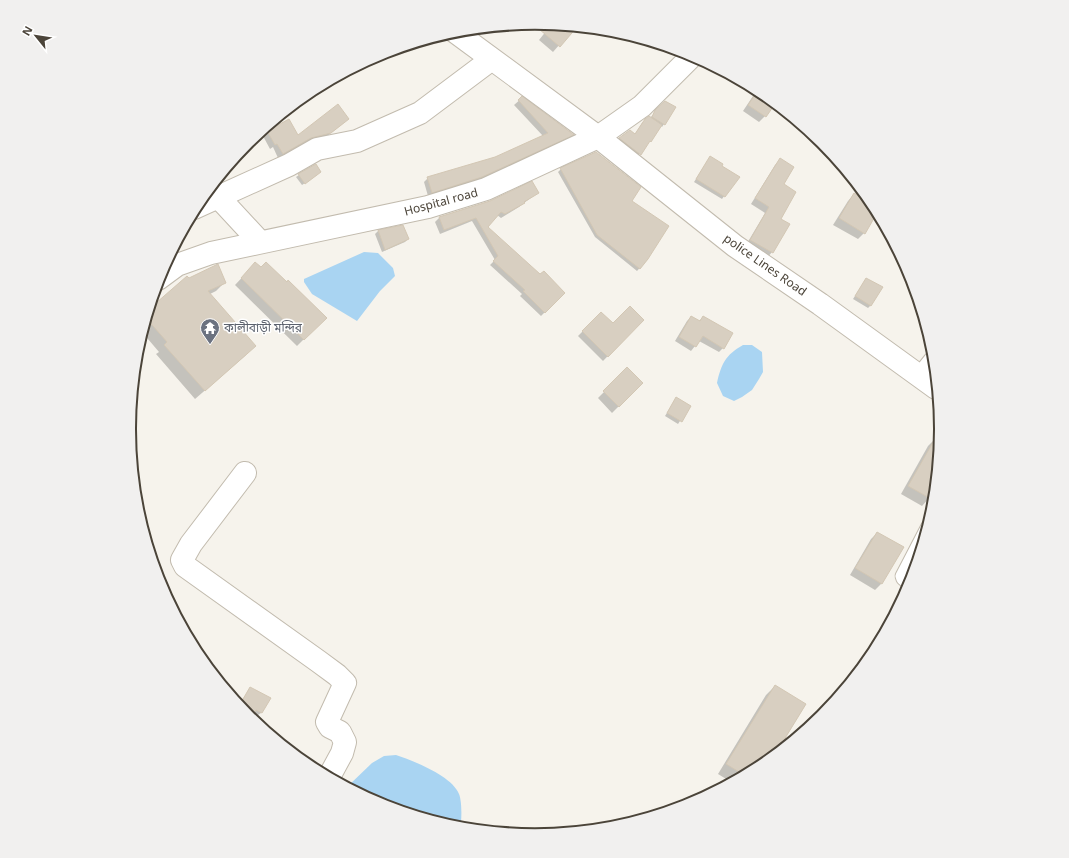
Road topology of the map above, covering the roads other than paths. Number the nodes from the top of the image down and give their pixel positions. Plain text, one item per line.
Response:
1 (462, 37) edge
2 (492, 58) junction
3 (688, 60) edge
4 (598, 137) junction
5 (214, 192) edge
6 (260, 242) junction
7 (168, 272) edge
8 (930, 375) edge
9 (246, 473) dead end
10 (914, 551) edge
11 (903, 581) edge
12 (332, 773) edge

1 - 2 street, police Lines Road
2 - 4 street, police Lines Road
2 - 5 street
3 - 4 street, Hospital road
4 - 6 street, Hospital road
4 - 8 street, police Lines Road
5 - 6 street
6 - 7 street, Hospital road
9 - 12 street
10 - 11 lane

